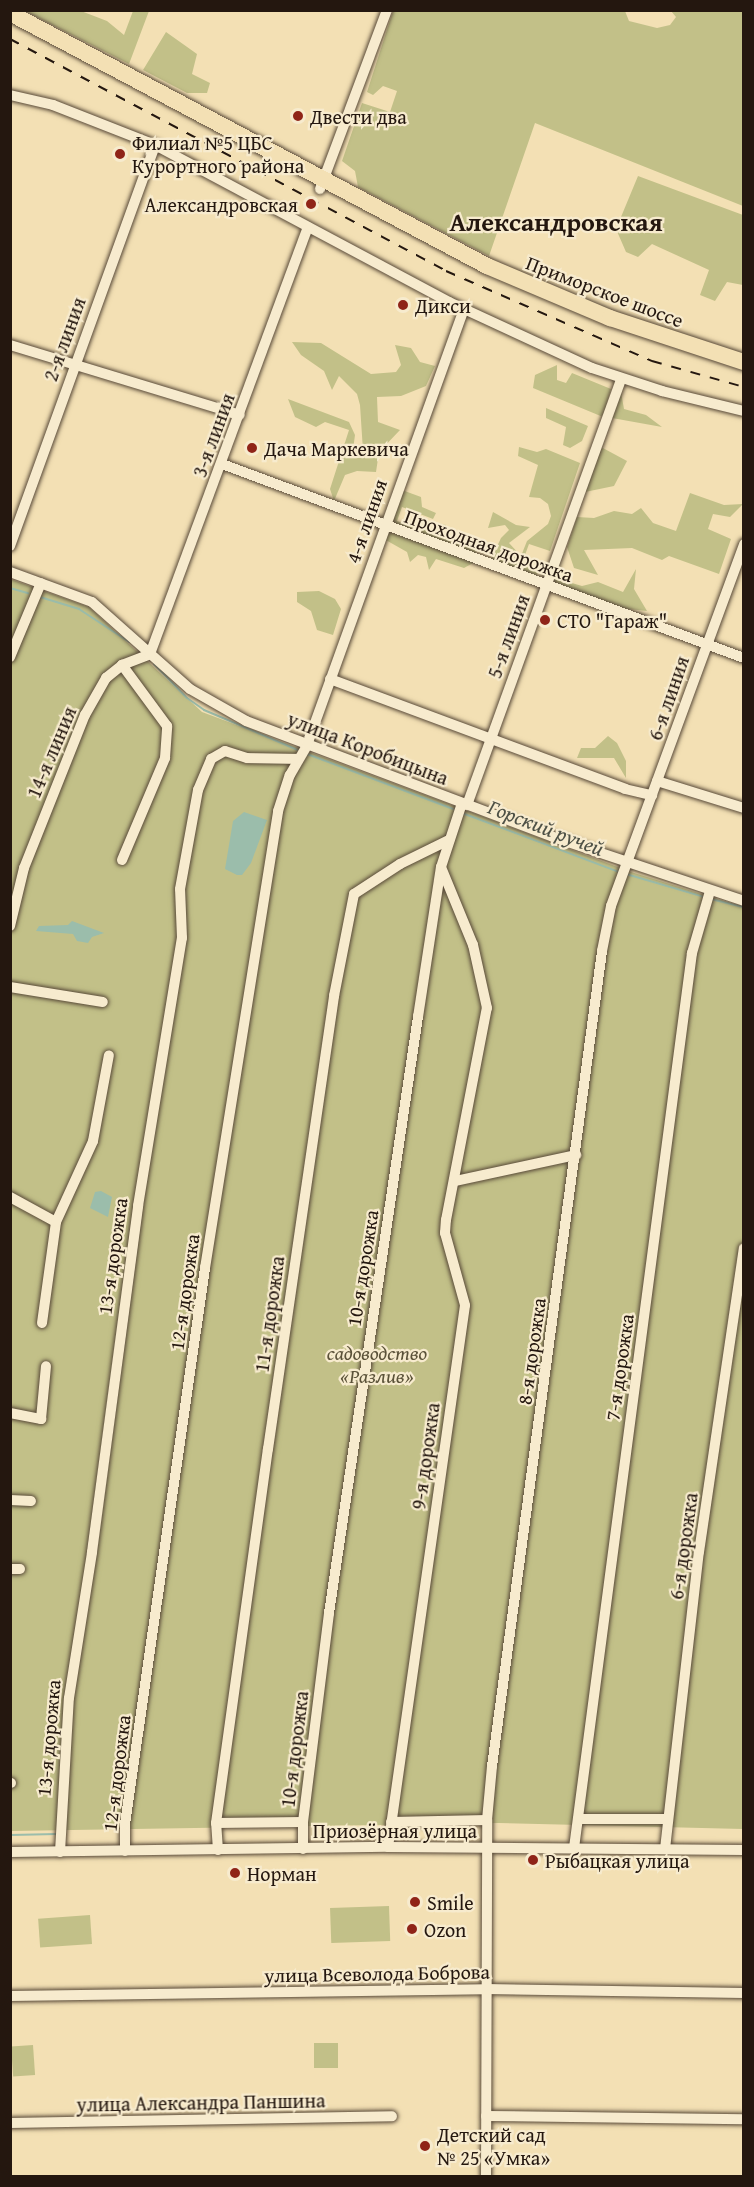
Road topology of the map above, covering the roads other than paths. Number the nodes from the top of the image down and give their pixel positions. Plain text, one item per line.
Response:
1 (387, 10) edge
2 (10, 13) edge
3 (10, 22) edge
4 (10, 95) edge
5 (155, 145) junction
6 (322, 184) junction
7 (308, 227) junction
8 (464, 310) junction
9 (10, 345) edge
10 (744, 362) edge
11 (72, 367) junction
12 (744, 370) edge
13 (621, 379) junction
14 (744, 411) edge
15 (240, 415) junction
16 (222, 464) junction
17 (383, 527) junction
18 (744, 544) edge
19 (10, 546) edge
20 (10, 572) edge
21 (41, 583) junction
22 (547, 584) junction
23 (705, 645) junction
24 (150, 654) junction
25 (10, 657) edge
26 (744, 658) edge
27 (122, 665) junction
28 (330, 679) junction
29 (490, 739) junction
30 (307, 745) junction
31 (297, 759) junction
32 (657, 781) junction
33 (652, 795) junction
34 (464, 804) junction
35 (744, 808) edge
36 (449, 840) junction
37 (122, 860) dead end
38 (628, 864) junction
39 (441, 867) junction
40 (710, 891) junction
41 (744, 901) edge
42 (10, 926) edge
43 (10, 987) edge
44 (103, 1002) dead end
45 (109, 1055) dead end
46 (576, 1155) junction
47 (455, 1181) junction
48 (10, 1197) edge
49 (56, 1222) junction
50 (744, 1248) edge
51 (42, 1323) dead end
52 (46, 1366) dead end
53 (10, 1413) edge
54 (10, 1500) edge
55 (31, 1501) dead end
56 (578, 1819) junction
57 (666, 1819) junction
58 (487, 1820) junction
59 (303, 1822) junction
60 (391, 1822) junction
61 (216, 1823) junction
62 (388, 1847) junction
63 (488, 1847) junction
64 (574, 1848) junction
65 (303, 1849) junction
66 (665, 1849) junction
67 (218, 1850) junction
68 (744, 1850) edge
69 (125, 1851) junction
70 (10, 1852) edge
71 (60, 1852) junction
72 (486, 1989) junction
73 (744, 1993) edge
74 (10, 1996) edge
75 (392, 2116) dead end
76 (486, 2116) junction
77 (744, 2120) edge
78 (10, 2123) edge
79 (486, 2176) edge

1 - 6 street
2 - 6 highway, Приморское шоссе
3 - 6 highway, Приморское шоссе
4 - 5 street
5 - 7 street
5 - 11 street, 2-я линия
6 - 10 highway, Приморское шоссе
6 - 12 highway, Приморское шоссе
7 - 8 street
7 - 15 street, 3-я линия
8 - 13 street
8 - 17 street, 4-я линия
9 - 11 street
11 - 15 street
11 - 19 street, 2-я линия
13 - 14 street
13 - 22 street, 5-я линия
15 - 16 street, 3-я линия
16 - 17 street, Проходная дорожка
16 - 24 street, 3-я линия
17 - 22 street, Проходная дорожка
17 - 28 street, 4-я линия
18 - 23 street, 6-я линия
20 - 21 street, улица Коробицына
21 - 24 street, улица Коробицына
21 - 25 street
22 - 23 street, Проходная дорожка
22 - 29 street, 5-я линия
23 - 26 street, Проходная дорожка
23 - 32 street, 6-я линия
24 - 27 street, 14-я линия
24 - 30 street, улица Коробицына
27 - 37 street
27 - 42 street, 14-я линия
28 - 29 street
28 - 30 street, 4-я линия
29 - 33 street
29 - 34 street, 5-я линия
30 - 31 street, 12-я дорожка
30 - 34 street, улица Коробицына
31 - 69 street, 12-я дорожка
31 - 71 street, 13-я дорожка
32 - 33 street, 6-я линия
32 - 35 street
33 - 38 street, 6-я линия
34 - 36 street, 10-я дорожка
34 - 38 street, улица Коробицына
36 - 39 street, 10-я дорожка
36 - 61 street, 11-я дорожка
38 - 40 street, улица Коробицына
38 - 46 street, 8-я дорожка
39 - 47 street, 9-я дорожка
39 - 59 street, 10-я дорожка
40 - 41 street, улица Коробицына
40 - 56 street, 7-я дорожка
43 - 44 street
45 - 49 street
46 - 47 street
46 - 58 street, 8-я дорожка
47 - 60 street, 9-я дорожка
48 - 49 street
49 - 51 street
50 - 57 street, 6-я дорожка
52 - 53 street
54 - 55 street
56 - 57 street
56 - 64 street, 7-я дорожка
57 - 66 street, 6-я дорожка
58 - 60 street
58 - 63 street, 8-я дорожка
59 - 61 street
59 - 65 street, 10-я дорожка
60 - 62 street, 9-я дорожка
61 - 67 street, 11-я дорожка
62 - 63 street, Приозёрная улица
62 - 65 street, Приозёрная улица
63 - 64 street, Приозёрная улица
63 - 72 street
64 - 66 street, Приозёрная улица
65 - 67 street, Приозёрная улица
66 - 68 street, Приозёрная улица
67 - 69 street, Приозёрная улица
69 - 71 street, Приозёрная улица
70 - 71 street, Приозёрная улица
72 - 73 street, улица Всеволода Боброва
72 - 74 street, улица Всеволода Боброва
72 - 76 street
75 - 78 street, улица Александра Паншина
76 - 77 street
76 - 79 street

